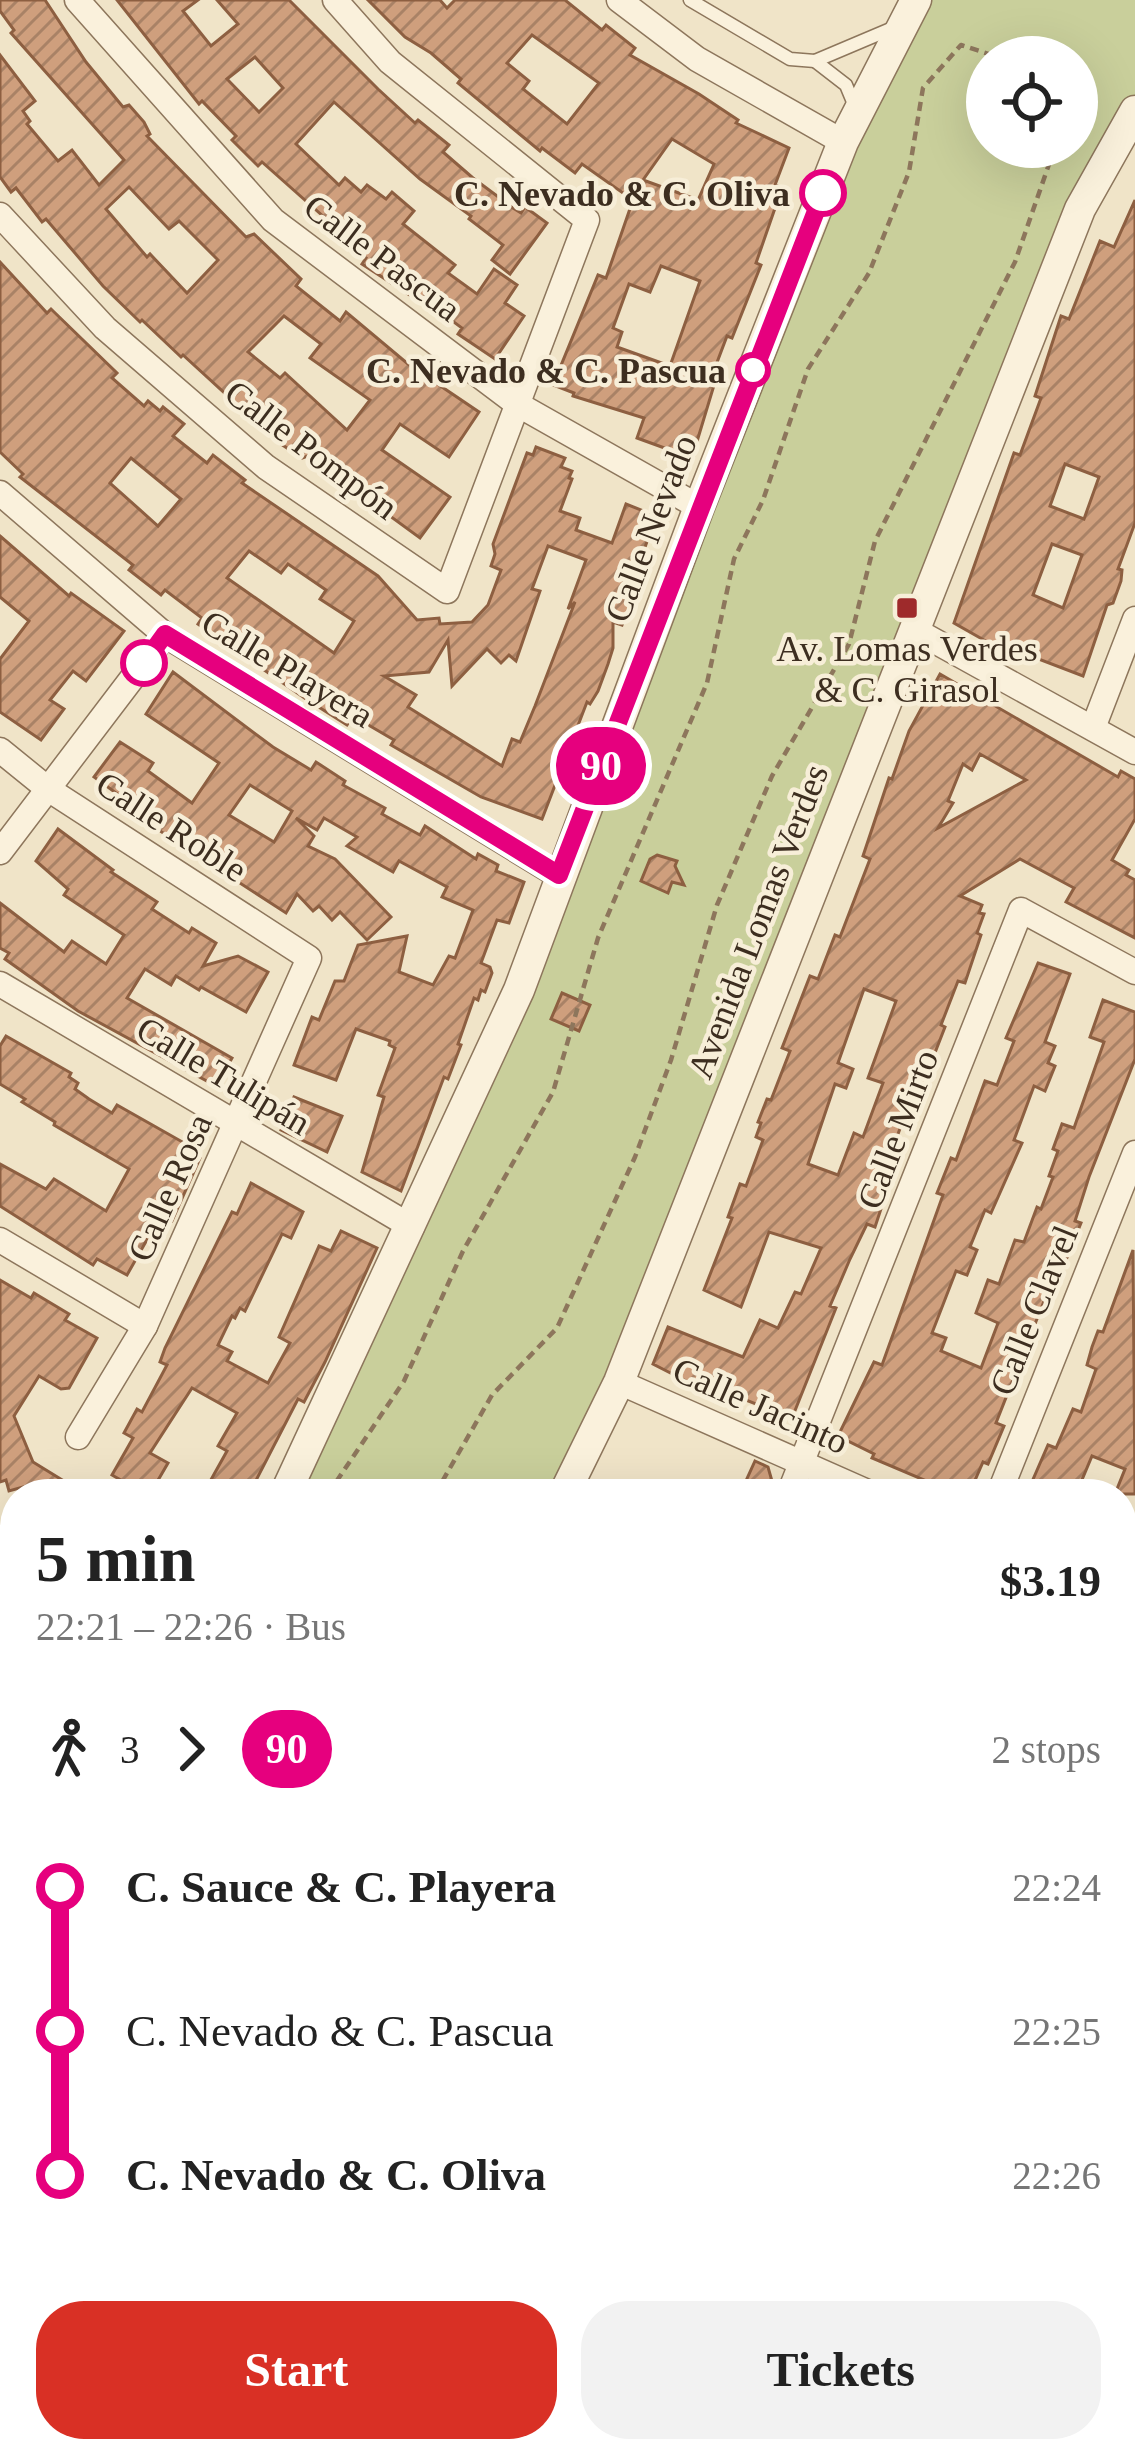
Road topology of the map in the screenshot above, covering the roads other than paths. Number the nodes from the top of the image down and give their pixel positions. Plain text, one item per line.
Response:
1 (77, 0) edge
2 (334, 0) edge
3 (619, 0) edge
4 (690, 0) edge
5 (910, 11) edge
6 (815, 61) junction
7 (1135, 111) edge
8 (858, 113) junction
9 (843, 142) junction
10 (0, 215) edge
11 (517, 404) junction
12 (0, 493) edge
13 (699, 507) junction
14 (1135, 619) edge
15 (913, 629) junction
16 (165, 634) junction
17 (1093, 728) junction
18 (0, 750) edge
19 (1135, 752) edge
20 (48, 789) junction
21 (0, 853) edge
22 (559, 875) junction
23 (309, 958) joint
24 (1135, 973) edge
25 (0, 984) edge
26 (237, 1124) junction
27 (1135, 1153) edge
28 (412, 1227) junction
29 (0, 1240) edge
30 (145, 1326) junction
31 (619, 1382) junction
32 (78, 1437) dead end
33 (805, 1462) junction
34 (293, 1479) edge
35 (571, 1479) edge
36 (796, 1479) edge
37 (841, 1479) edge
38 (1005, 1479) edge

1 - 11 street, Calle Pascua
2 - 11 street
3 - 9 street
4 - 6 lane
5 - 6 lane
5 - 8 street, Calle Nevado
6 - 8 lane
7 - 15 street, Avenida Lomas Verdes
8 - 9 street, Calle Nevado
9 - 13 street, Calle Nevado
10 - 11 street, Calle Pompón
11 - 13 street, Calle Pascua
12 - 16 street, Calle Playera
13 - 22 street, Calle Nevado
14 - 17 street
15 - 17 street
15 - 31 street, Avenida Lomas Verdes
16 - 20 street
16 - 22 street, Calle Playera
17 - 19 street
18 - 20 street, Calle Roble
20 - 21 street
20 - 23 street, Calle Roble
22 - 28 street, Calle Nevado
23 - 26 street, Calle Rosa
24 - 33 street, Calle Mirto
25 - 26 street, Calle Tulipán
26 - 28 street, Calle Tulipán
26 - 30 street, Calle Rosa
27 - 38 street, Calle Clavel
28 - 34 street, Calle Nevado
29 - 30 street
30 - 32 street, Calle Rosa
31 - 33 street, Calle Jacinto
31 - 35 street, Avenida Lomas Verdes
33 - 36 street, Calle Mirto
33 - 37 street, Calle Jacinto

